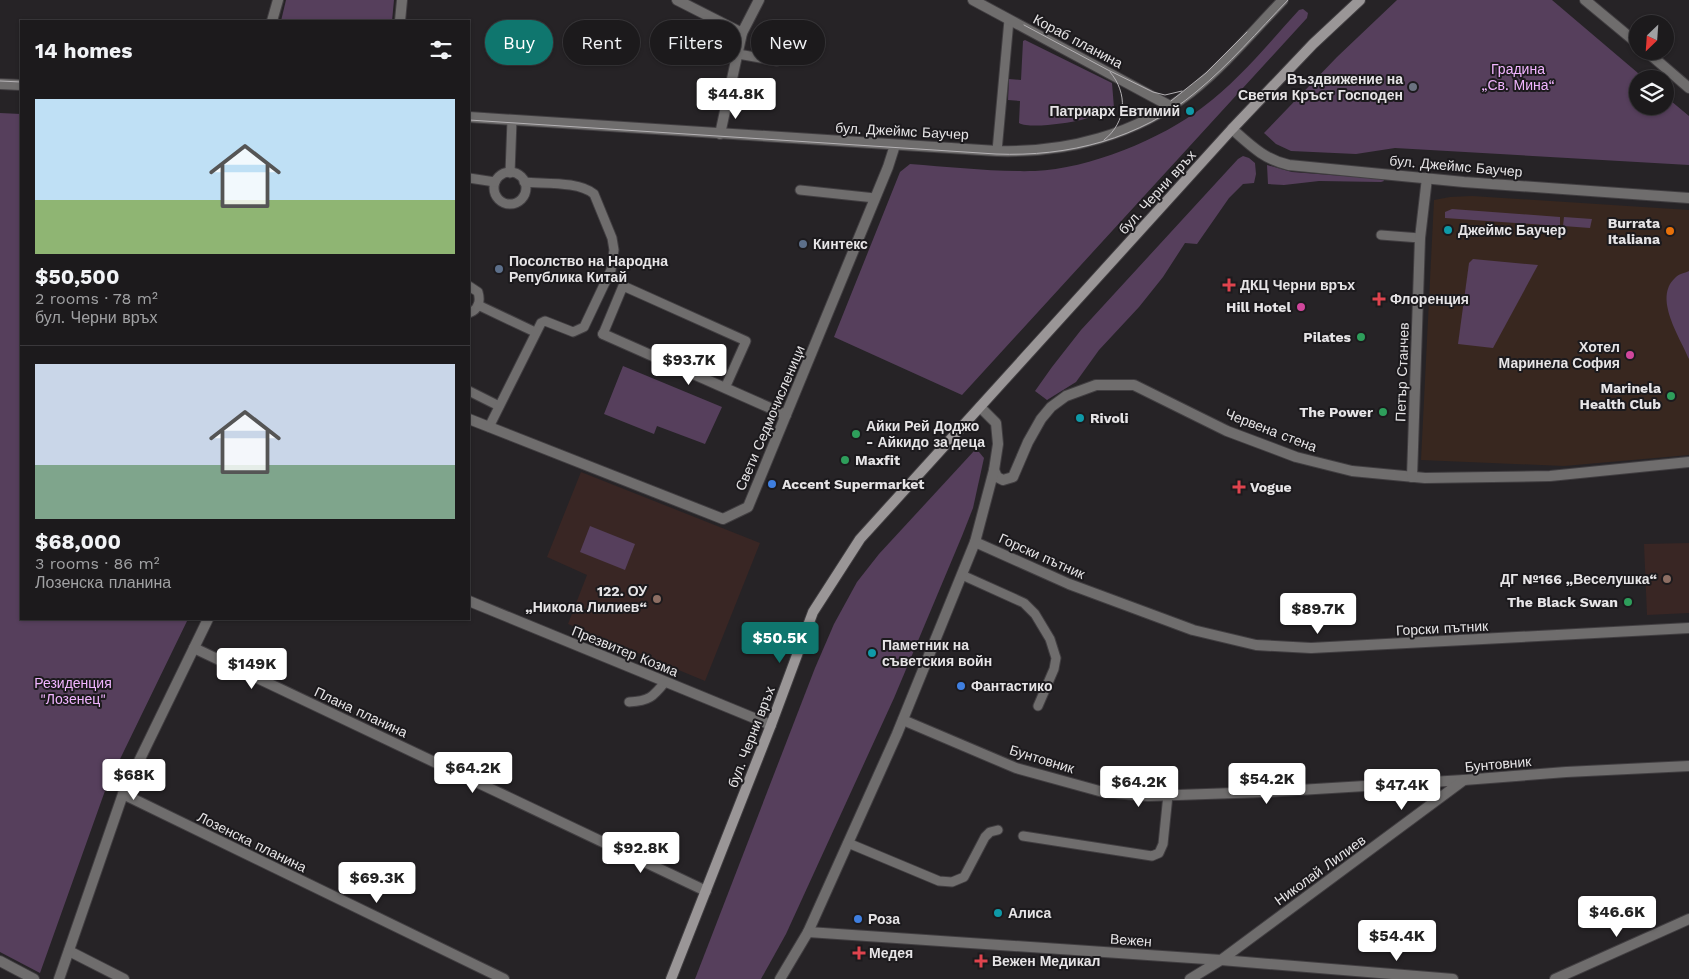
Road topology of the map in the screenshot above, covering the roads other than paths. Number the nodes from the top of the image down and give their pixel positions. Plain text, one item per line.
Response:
1 (278, 0) edge
2 (402, 0) edge
3 (677, 0) edge
4 (759, 0) edge
5 (973, 0) edge
6 (1283, 0) edge
7 (1585, 0) edge
8 (1355, 2) edge
9 (272, 20) edge
10 (400, 20) edge
11 (1009, 20) junction
12 (742, 32) junction
13 (1629, 37) edge
14 (741, 38) edge
15 (1656, 60) edge
16 (736, 65) edge
17 (0, 84) edge
18 (20, 86) edge
19 (1689, 88) edge
20 (1170, 106) junction
21 (470, 117) edge
22 (512, 120) junction
23 (1232, 129) junction
24 (720, 134) junction
25 (895, 145) junction
26 (997, 151) junction
27 (510, 173) junction
28 (470, 178) edge
29 (1427, 178) junction
30 (495, 182) junction
31 (524, 182) junction
32 (800, 190) dead end
33 (876, 198) junction
34 (1689, 198) edge
35 (1381, 235) dead end
36 (1420, 238) junction
37 (470, 287) edge
38 (478, 305) junction
39 (470, 312) edge
40 (535, 332) junction
41 (603, 334) joint
42 (725, 388) junction
43 (470, 392) edge
44 (499, 406) junction
45 (980, 407) junction
46 (786, 415) junction
47 (470, 419) edge
48 (488, 427) junction
49 (1689, 462) edge
50 (994, 470) junction
51 (1412, 477) junction
52 (976, 542) junction
53 (962, 575) junction
54 (470, 602) edge
55 (208, 620) edge
56 (1689, 628) edge
57 (194, 648) junction
58 (665, 682) junction
59 (629, 702) dead end
60 (1038, 706) dead end
61 (903, 720) junction
62 (771, 726) junction
63 (1689, 766) edge
64 (1464, 780) junction
65 (123, 794) junction
66 (1168, 795) junction
67 (998, 830) dead end
68 (1023, 836) dead end
69 (848, 843) junction
70 (706, 891) junction
71 (1689, 919) edge
72 (808, 932) junction
73 (69, 952) junction
74 (1221, 960) junction
75 (0, 962) edge
76 (34, 979) edge
77 (60, 979) edge
78 (124, 979) edge
79 (504, 979) edge
80 (671, 979) edge
81 (780, 979) edge
82 (1190, 979) edge
83 (1453, 979) edge
84 (1555, 979) edge

1 - 9 street
2 - 10 street
3 - 12 street
4 - 12 street
5 - 11 street, Кораб планина
6 - 20 street, бул. Джеймс Баучер
7 - 13 street
8 - 23 main road, бул. Черни връх
11 - 20 street, Кораб планина
11 - 26 lane
12 - 14 street
15 - 19 street
16 - 24 street
17 - 18 street
20 - 26 street, бул. Джеймс Баучер
21 - 22 street, бул. Джеймс Баучер
22 - 24 street, бул. Джеймс Баучер
22 - 27 lane
23 - 29 street, бул. Джеймс Баучер
23 - 45 main road, бул. Черни връх
24 - 25 street, бул. Джеймс Баучер
25 - 26 street, бул. Джеймс Баучер
25 - 33 street, Свети Седмочисленици
27 - 30 lane
27 - 31 lane
28 - 30 lane
29 - 34 street, бул. Джеймс Баучер
29 - 36 street, Петър Станчев
30 - 31 lane
31 - 40 lane
32 - 33 lane
33 - 46 street, Свети Седмочисленици
35 - 36 lane
36 - 51 street, Петър Станчев
37 - 38 lane
38 - 39 lane
38 - 40 lane
40 - 44 lane
41 - 42 street
41 - 42 lane
42 - 46 street
43 - 44 lane
44 - 48 lane
45 - 50 street
45 - 62 main road, бул. Черни връх
46 - 48 street, Свети Седмочисленици
47 - 48 street, Свети Седмочисленици
49 - 51 street, Червена стена
50 - 51 street, Червена стена
50 - 52 street
52 - 53 street
52 - 56 street, Горски пътник
53 - 60 lane
53 - 61 street
54 - 58 street, Презвитер Козма
55 - 57 street
57 - 65 street
57 - 70 street, Плана планина
58 - 59 lane
58 - 62 street, Презвитер Козма
61 - 66 street, Бунтовник
61 - 69 street
62 - 70 main road, бул. Черни връх
63 - 64 street, Бунтовник
64 - 66 street, Бунтовник
64 - 74 street, Николай Лилиев
65 - 73 street
65 - 79 street, Лозенска планина
66 - 68 lane
67 - 69 lane
69 - 72 street
70 - 80 main road, бул. Черни връх
71 - 84 street
72 - 74 street, Вежен
72 - 81 street
73 - 77 street
73 - 78 street
74 - 82 street, Николай Лилиев
74 - 83 street, Вежен
75 - 76 street

